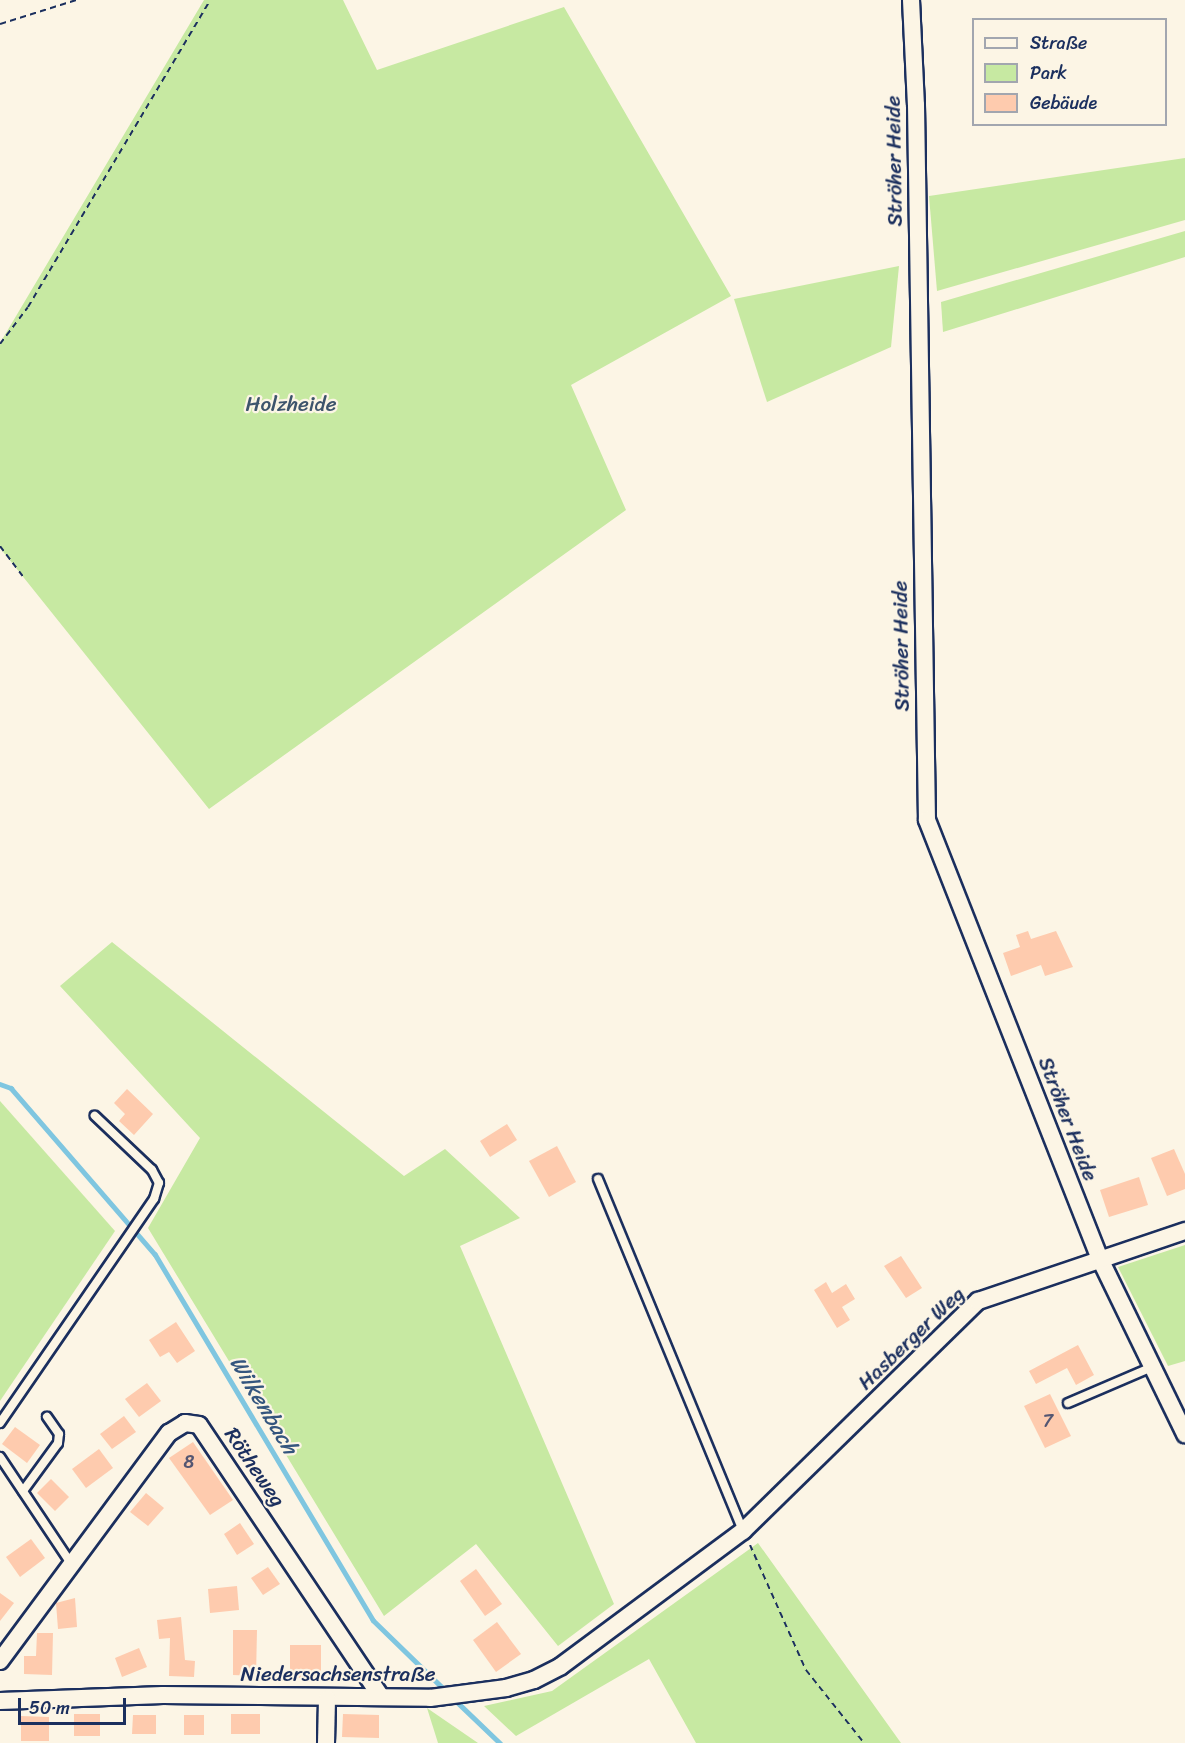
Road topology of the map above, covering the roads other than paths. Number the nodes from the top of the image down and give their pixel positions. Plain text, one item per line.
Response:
1 (911, 0) edge
2 (95, 1116) dead end
3 (598, 1179) dead end
4 (1185, 1231) edge
5 (1100, 1259) junction
6 (1152, 1367) junction
7 (1068, 1403) dead end
8 (47, 1417) dead end
9 (0, 1423) edge
10 (1185, 1434) edge
11 (0, 1457) edge
12 (23, 1491) junction
13 (744, 1531) junction
14 (70, 1562) junction
15 (649, 1601) joint
16 (0, 1661) edge
17 (381, 1697) junction
18 (327, 1699) junction
19 (0, 1701) edge
20 (326, 1743) edge

1 - 5 street, Ströher Heide
2 - 9 lane
3 - 13 lane
4 - 5 street, Hasberger Weg
5 - 6 street, Ströher Heide
5 - 13 street, Hasberger Weg
6 - 7 lane
6 - 10 street, Ströher Heide
8 - 12 lane
11 - 12 lane
12 - 14 lane
13 - 15 street, Hasberger Weg
14 - 16 street, Rötheweg
14 - 17 street, Rötheweg
15 - 17 street, Niedersachsenstraße
17 - 18 street, Niedersachsenstraße
18 - 19 street, Niedersachsenstraße
18 - 20 street

